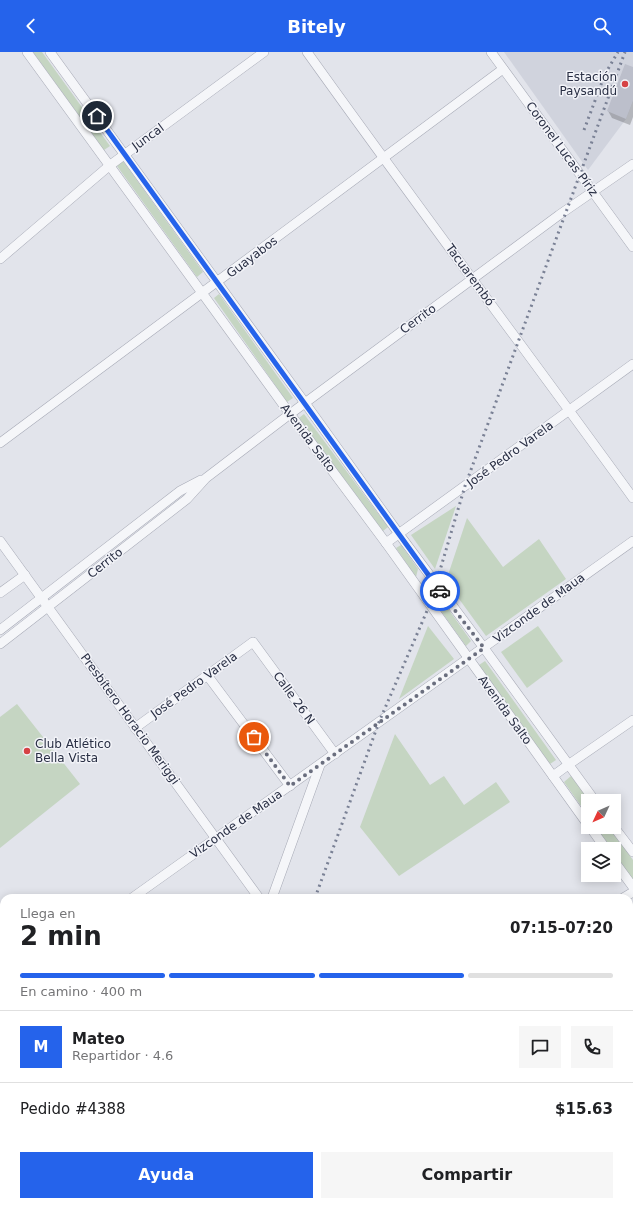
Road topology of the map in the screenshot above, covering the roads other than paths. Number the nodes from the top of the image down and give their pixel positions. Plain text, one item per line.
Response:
1 (27, 52) edge
2 (50, 52) edge
3 (264, 52) edge
4 (307, 52) edge
5 (491, 52) edge
6 (503, 69) junction
7 (124, 154) junction
8 (384, 159) junction
9 (633, 164) edge
10 (108, 166) junction
11 (593, 191) junction
12 (633, 247) edge
13 (0, 259) edge
14 (473, 279) junction
15 (218, 282) junction
16 (202, 294) junction
17 (633, 364) edge
18 (305, 403) junction
19 (569, 410) junction
20 (290, 414) junction
21 (0, 444) edge
22 (206, 478) junction
23 (633, 498) edge
24 (398, 534) junction
25 (0, 541) edge
26 (633, 541) edge
27 (386, 543) junction
28 (25, 574) junction
29 (0, 593) edge
30 (42, 597) junction
31 (49, 606) junction
32 (0, 630) edge
33 (253, 642) joint
34 (0, 644) edge
35 (484, 648) junction
36 (469, 659) junction
37 (208, 675) junction
38 (633, 720) edge
39 (135, 728) junction
40 (335, 754) junction
41 (320, 765) junction
42 (568, 765) junction
43 (553, 776) junction
44 (290, 786) junction
45 (590, 794) edge
46 (581, 815) edge
47 (619, 834) edge
48 (216, 838) junction
49 (633, 852) edge
50 (621, 871) edge
51 (633, 887) edge
52 (138, 894) edge
53 (256, 894) edge
54 (273, 894) edge

1 - 10 street, Avenida Salto
2 - 7 street, Avenida Salto
3 - 7 street, Juncal
4 - 8 street, Tacuarembó
5 - 6 street, Coronel Lucas Píriz
6 - 8 street, Guayabos
6 - 11 street, Coronel Lucas Píriz
7 - 10 street, Juncal
7 - 15 street, Avenida Salto
8 - 14 street, Tacuarembó
8 - 15 street, Guayabos
9 - 11 street, Cerrito
10 - 13 street, Juncal
10 - 16 street, Avenida Salto
11 - 12 street, Coronel Lucas Píriz
11 - 14 street, Cerrito
14 - 18 street, Cerrito
14 - 19 street, Tacuarembó
15 - 16 street, Guayabos
15 - 18 street, Avenida Salto
16 - 20 street, Avenida Salto
16 - 21 street, Guayabos
17 - 19 street, José Pedro Varela
18 - 20 street, Cerrito
18 - 24 street, Avenida Salto
19 - 23 street, Tacuarembó
19 - 24 street, José Pedro Varela
20 - 22 street, Cerrito
20 - 27 street, Avenida Salto
22 - 30 street, Cerrito
22 - 31 street, Cerrito
24 - 27 street, José Pedro Varela
24 - 35 street, Avenida Salto
25 - 28 street, Presbítero Horacio Meriggi
26 - 35 street, Vizconde de Maua
27 - 36 street, Avenida Salto
28 - 29 street
28 - 30 street, Presbítero Horacio Meriggi
30 - 31 street, Presbítero Horacio Meriggi
30 - 32 street, Cerrito
31 - 34 street, Cerrito
31 - 39 street, Presbítero Horacio Meriggi
33 - 37 street, José Pedro Varela
33 - 40 street, Calle 26 N
35 - 36 street, Vizconde de Maua
35 - 42 street, Avenida Salto
36 - 40 street, Vizconde de Maua
36 - 43 street, Avenida Salto
37 - 39 street, José Pedro Varela
37 - 44 street
38 - 42 street
39 - 48 street, Presbítero Horacio Meriggi
40 - 41 street, Vizconde de Maua
41 - 44 street, Vizconde de Maua
41 - 54 street
42 - 43 street
42 - 45 street, Avenida Salto
43 - 46 street, Avenida Salto
44 - 48 street, Vizconde de Maua
47 - 49 street
48 - 52 street, Vizconde de Maua
48 - 53 street, Presbítero Horacio Meriggi
50 - 51 street

